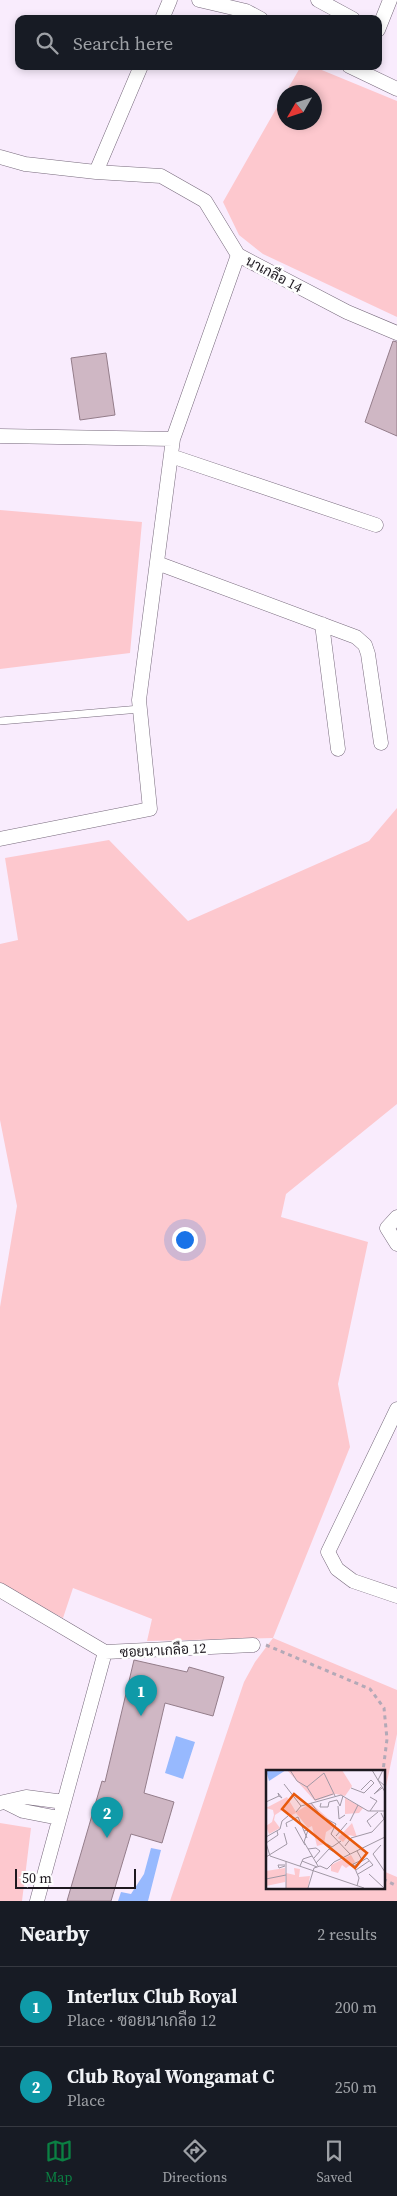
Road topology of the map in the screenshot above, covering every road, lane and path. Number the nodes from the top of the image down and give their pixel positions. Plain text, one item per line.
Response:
1 (170, 0) edge
2 (199, 0) edge
3 (318, 0) edge
4 (390, 0) edge
5 (164, 15) edge
6 (254, 15) edge
7 (346, 15) edge
8 (382, 20) edge
9 (139, 70) edge
10 (362, 70) edge
11 (397, 89) edge
12 (0, 156) edge
13 (96, 172) junction
14 (238, 255) junction
15 (397, 333) edge
16 (0, 436) edge
17 (173, 440) junction
18 (171, 456) junction
19 (376, 525) dead end
20 (157, 563) junction
21 (322, 624) junction
22 (140, 709) junction
23 (0, 721) edge
24 (382, 743) dead end
25 (338, 749) dead end
26 (0, 839) edge
27 (397, 1217) edge
28 (397, 1244) edge
29 (397, 1409) edge
30 (0, 1590) edge
31 (397, 1596) edge
32 (253, 1645) joint
33 (105, 1652) junction
34 (383, 1770) edge
35 (64, 1802) junction
36 (3, 1803) edge
37 (59, 1818) junction
38 (384, 1880) edge
39 (397, 1886) edge
40 (37, 1901) edge

1 - 5 street
2 - 6 street
3 - 7 street
4 - 8 street
9 - 13 street
10 - 11 street
12 - 13 street, นาเกลือ 14
13 - 14 street, นาเกลือ 14
14 - 15 street, นาเกลือ 14
14 - 17 street
16 - 17 street
17 - 18 street
18 - 19 street
18 - 20 street
20 - 21 street
20 - 22 street
21 - 24 street
21 - 25 street
22 - 23 lane
22 - 26 street
27 - 28 street
29 - 31 street
30 - 33 street, ซอยนาเกลือ 12
32 - 33 street, ซอยนาเกลือ 12
32 - 34 path
33 - 35 street
35 - 36 street
35 - 37 street
36 - 37 street
37 - 40 street
38 - 39 path

